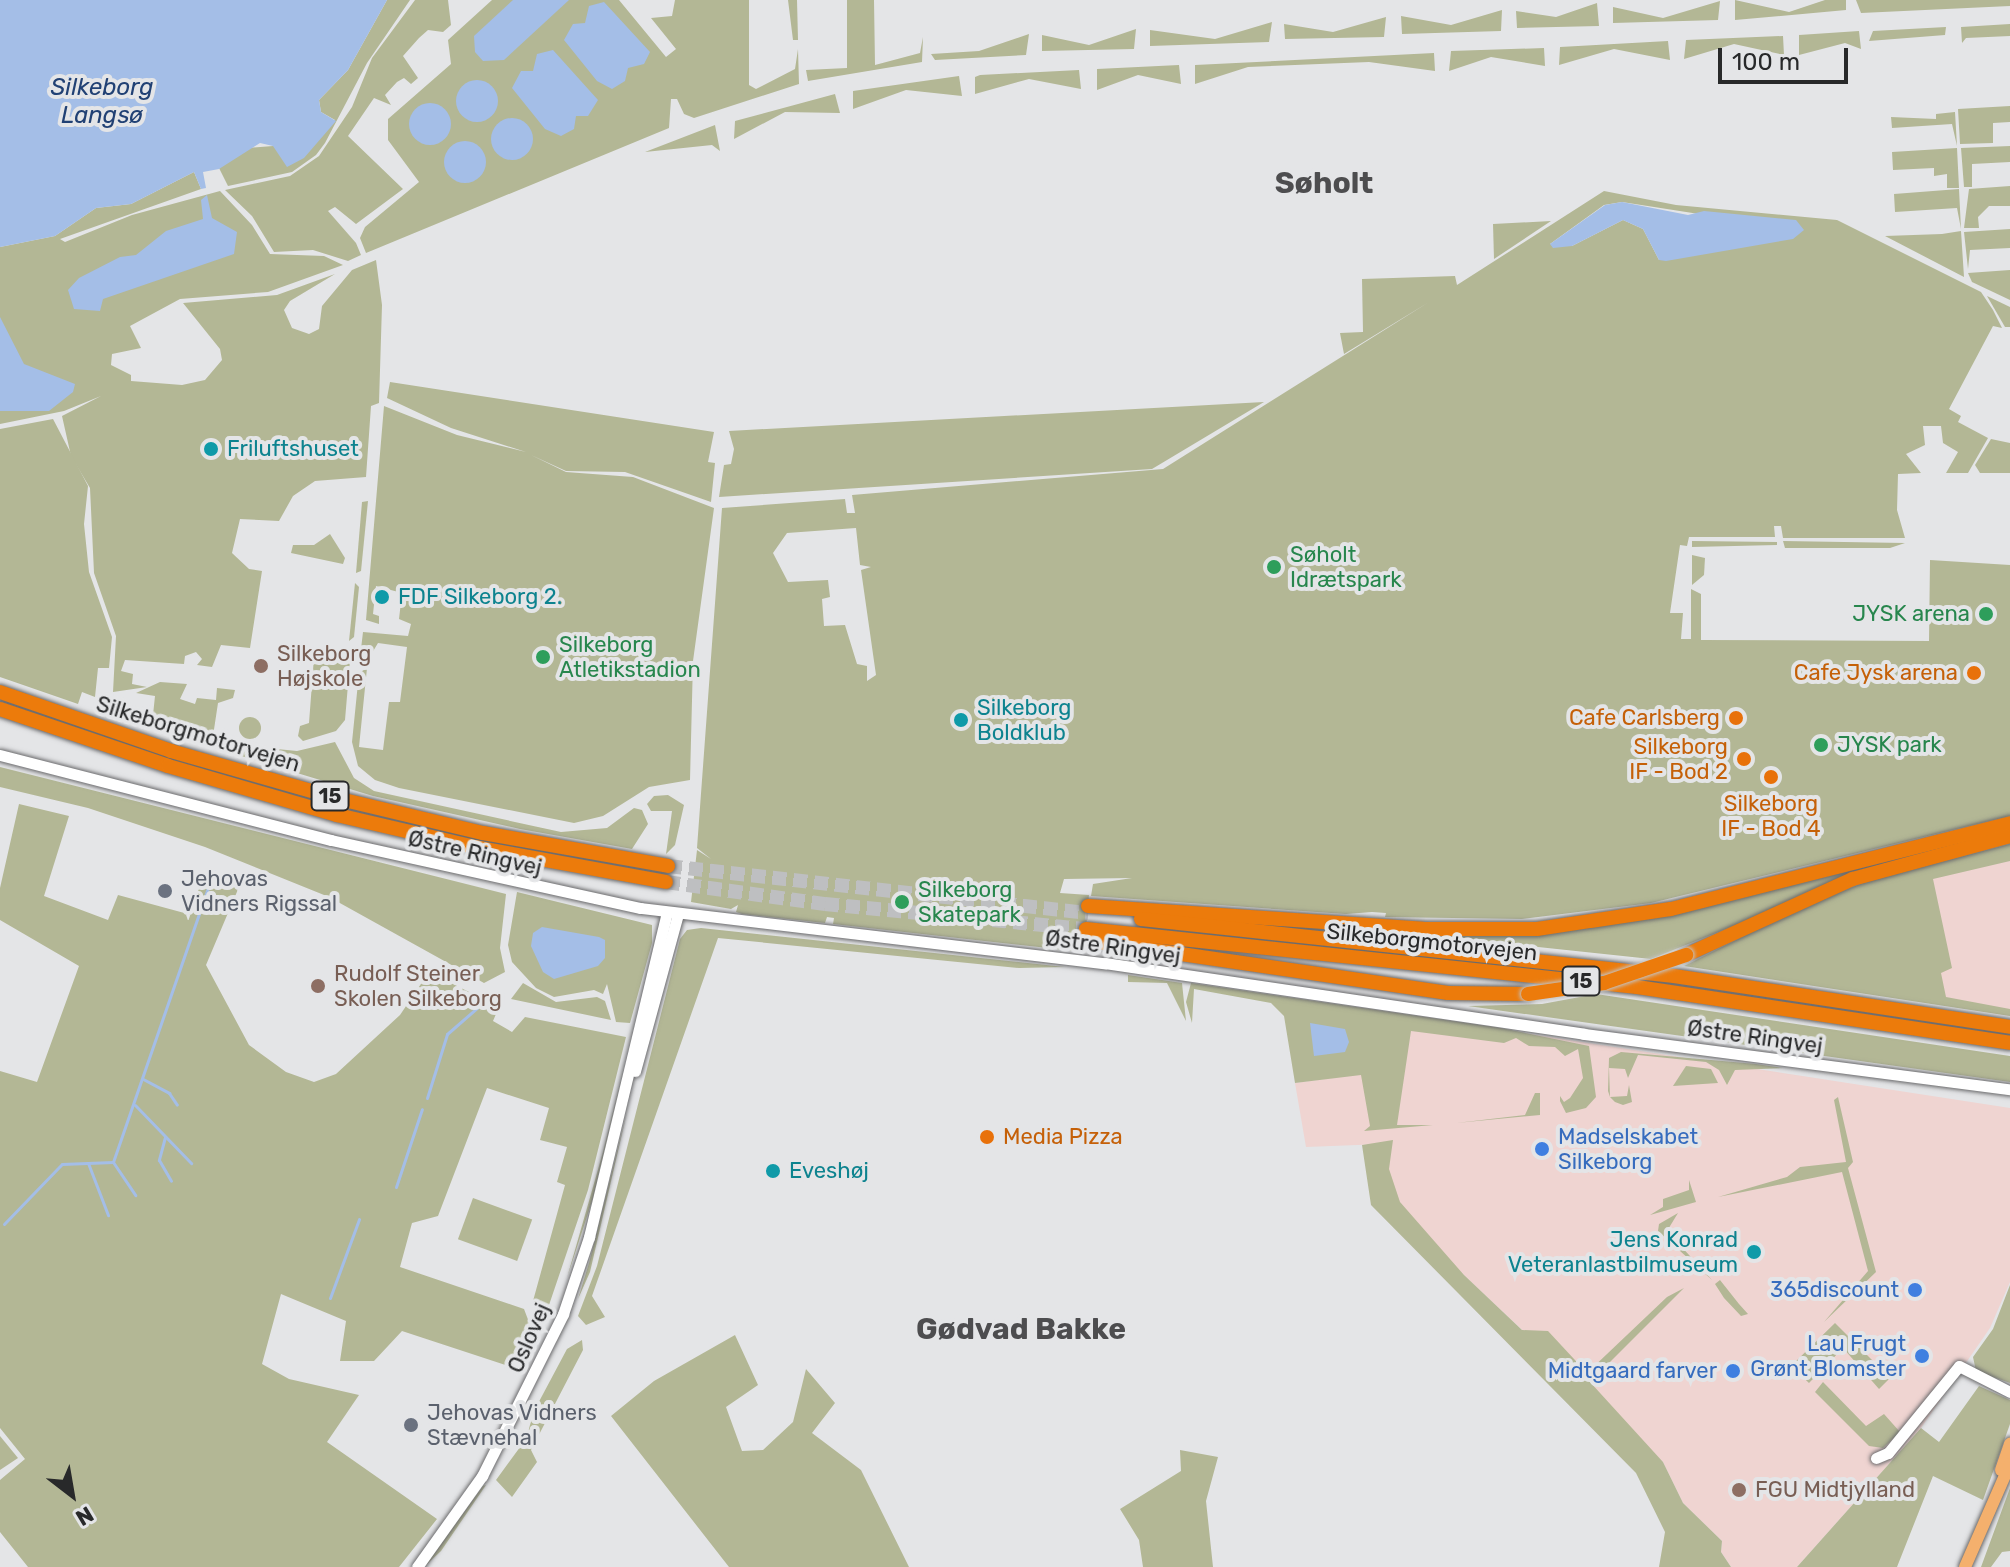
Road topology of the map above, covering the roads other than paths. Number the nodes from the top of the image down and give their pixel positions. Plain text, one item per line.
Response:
1 (0, 692) edge
2 (0, 709) edge
3 (0, 755) edge
4 (2010, 823) edge
5 (2010, 833) edge
6 (672, 913) junction
7 (2010, 1027) edge
8 (2010, 1043) edge
9 (2010, 1091) edge
10 (2010, 1392) edge
11 (2010, 1444) edge
12 (1876, 1458) dead end
13 (2010, 1464) edge
14 (1997, 1493) junction
15 (417, 1567) edge
16 (1965, 1567) edge

1 - 2 highway, Silkeborgmotorvejen / 15
3 - 6 main road, Østre Ringvej
4 - 7 highway, Silkeborgmotorvejen / 15
5 - 8 highway, Silkeborgmotorvejen / 15, bridge
6 - 9 main road, Østre Ringvej
6 - 15 main road, Oslovej
10 - 12 main road
11 - 14 main road
13 - 14 main road
14 - 16 main road

